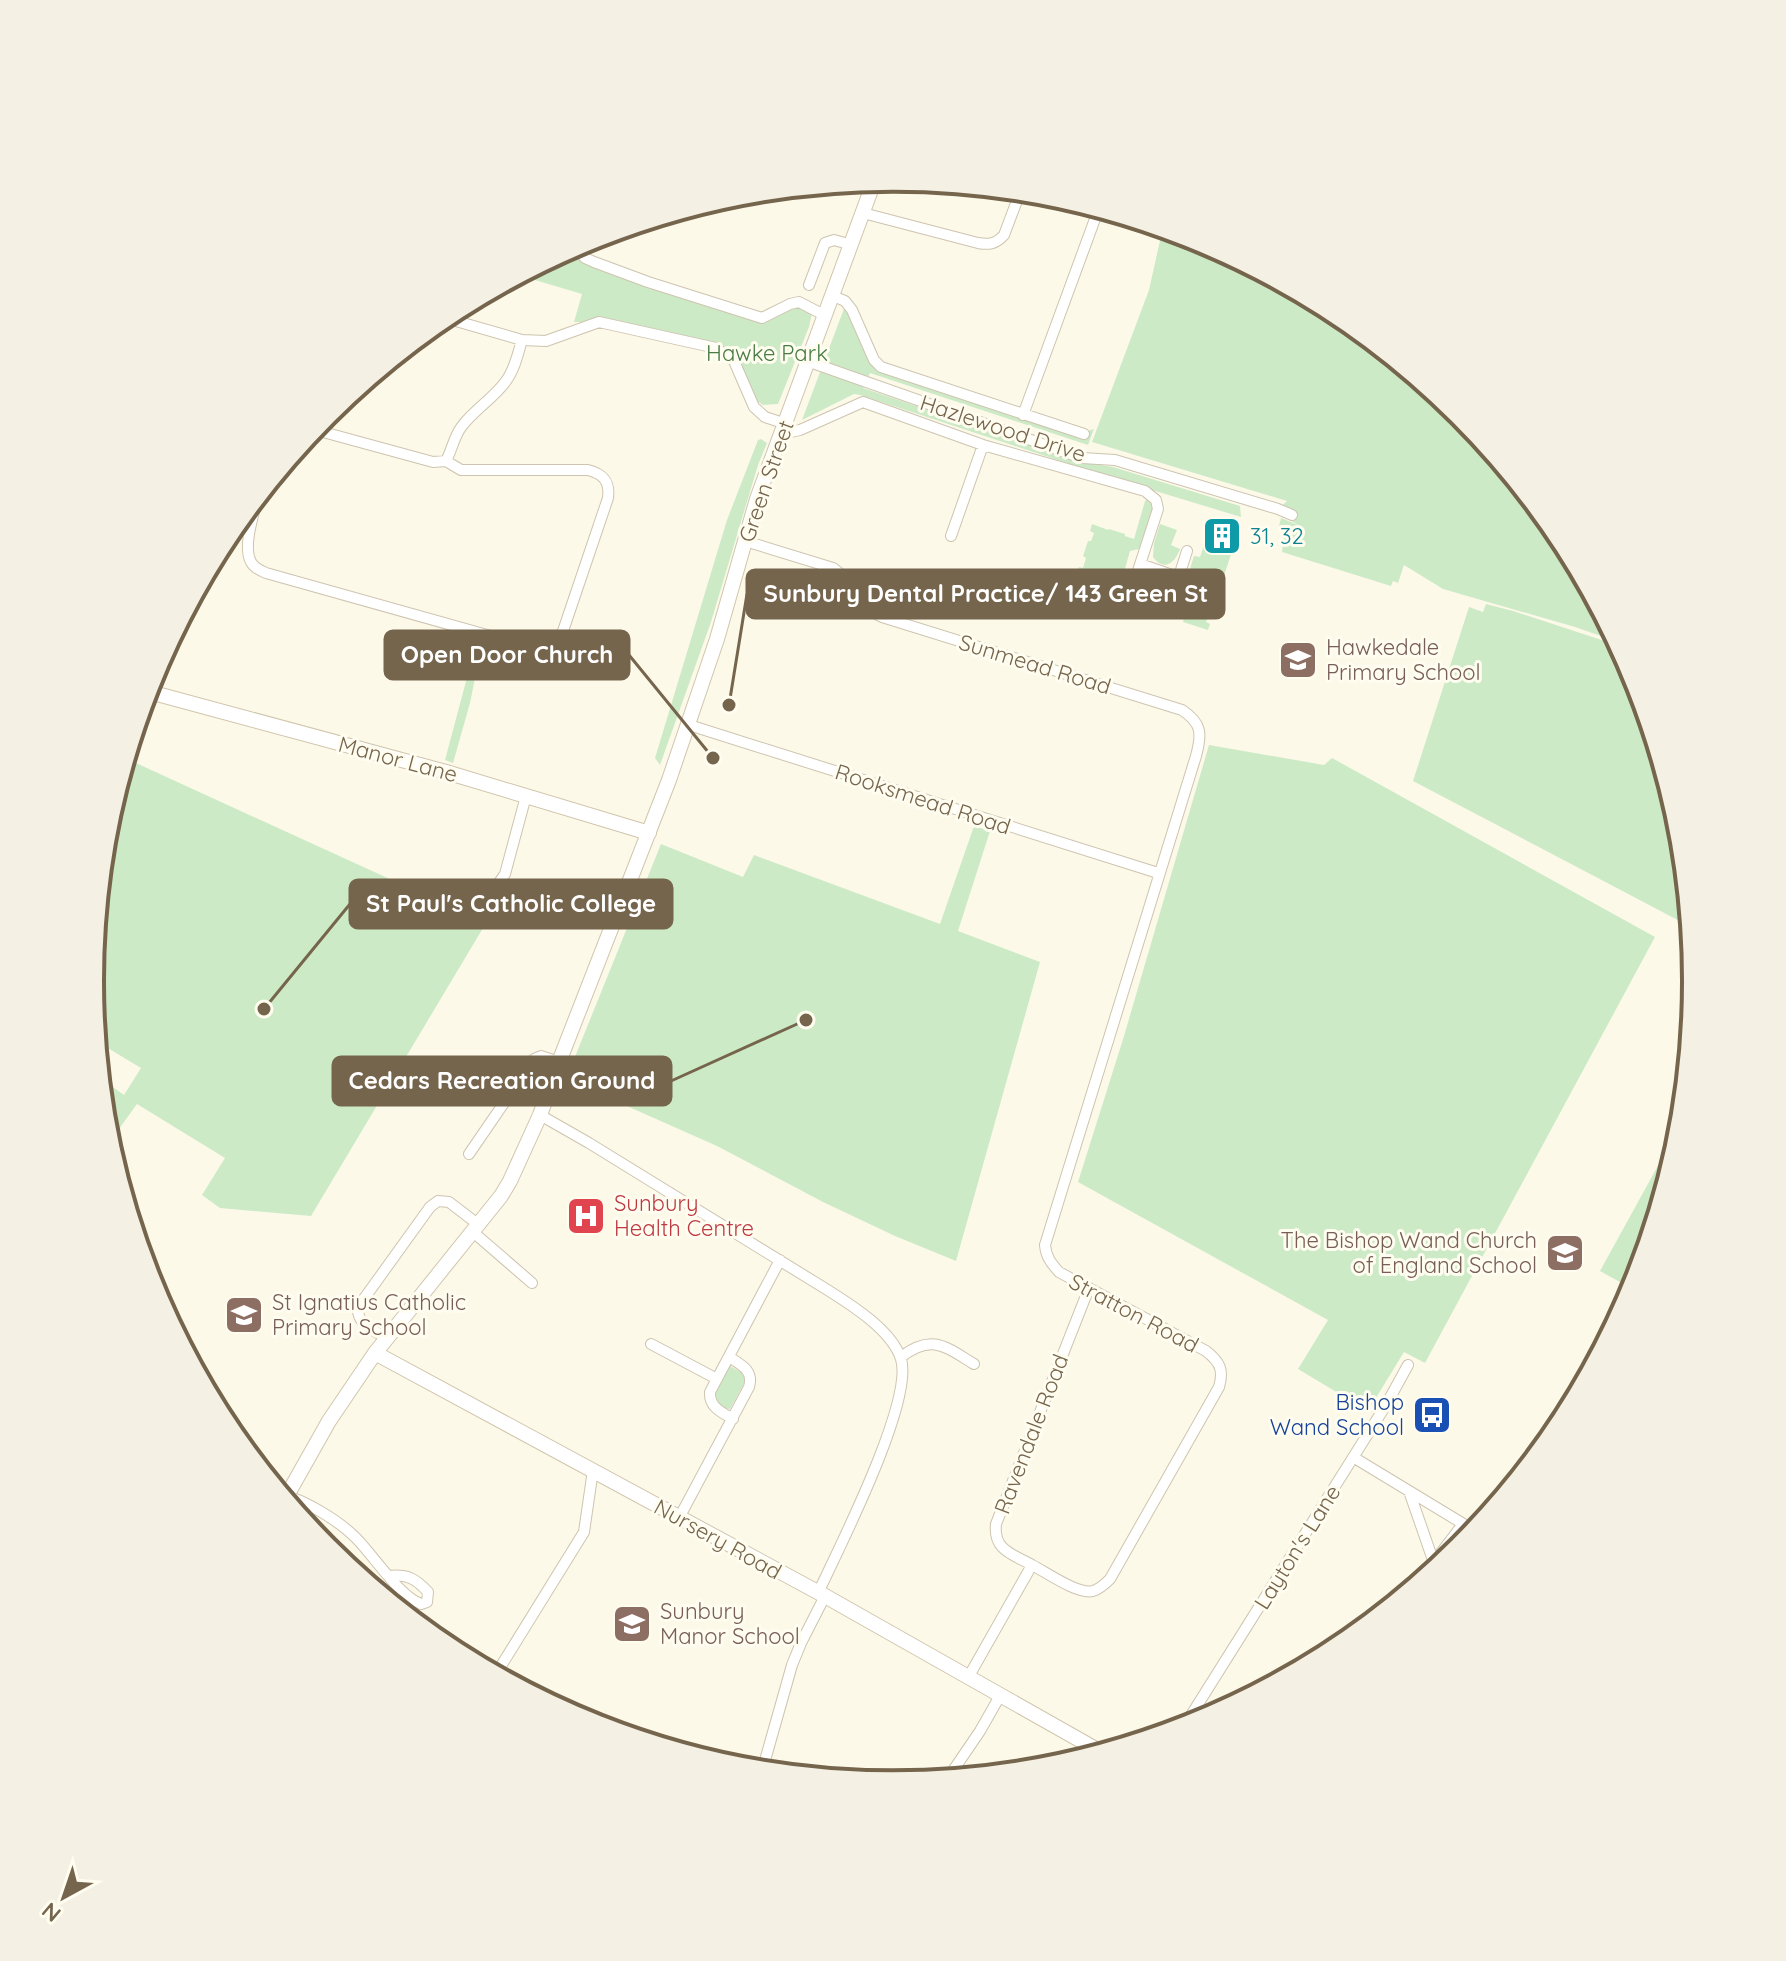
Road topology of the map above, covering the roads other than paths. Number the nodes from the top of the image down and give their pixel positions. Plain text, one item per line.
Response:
1 (870, 192) edge
2 (1017, 202) edge
3 (863, 213) junction
4 (1095, 218) edge
5 (852, 245) junction
6 (583, 256) edge
7 (809, 285) dead end
8 (833, 296) junction
9 (826, 316) junction
10 (459, 322) edge
11 (522, 340) junction
12 (807, 361) junction
13 (1023, 415) junction
14 (785, 427) junction
15 (326, 433) edge
16 (1084, 434) dead end
17 (983, 445) junction
18 (446, 461) junction
19 (1292, 515) dead end
20 (253, 519) edge
21 (951, 536) dead end
22 (745, 541) junction
23 (1187, 551) dead end
24 (1140, 564) junction
25 (1134, 583) dead end
26 (158, 694) edge
27 (689, 725) junction
28 (1199, 728) joint
29 (526, 796) junction
30 (649, 833) junction
31 (1158, 873) junction
32 (468, 902) dead end
33 (559, 1062) junction
34 (540, 1115) junction
35 (469, 1154) dead end
36 (476, 1228) junction
37 (780, 1260) junction
38 (532, 1283) dead end
39 (1089, 1288) junction
40 (386, 1338) junction
41 (651, 1344) dead end
42 (375, 1353) junction
43 (729, 1357) junction
44 (901, 1357) junction
45 (974, 1364) dead end
46 (1408, 1365) dead end
47 (717, 1379) junction
48 (733, 1419) junction
49 (1353, 1457) junction
50 (593, 1470) junction
51 (289, 1488) edge
52 (1409, 1491) junction
53 (299, 1500) edge
54 (679, 1518) junction
55 (1463, 1524) joint
56 (1458, 1530) edge
57 (1432, 1556) edge
58 (1032, 1565) junction
59 (389, 1576) dead end
60 (822, 1595) junction
61 (501, 1666) edge
62 (969, 1676) junction
63 (1001, 1694) junction
64 (1195, 1709) edge
65 (1089, 1745) edge
66 (765, 1759) edge
67 (956, 1767) edge

1 - 3 street, Green Street
2 - 3 street
3 - 5 street, Green Street
4 - 13 street
5 - 7 street
5 - 8 street, Green Street
6 - 9 street
8 - 9 street, Green Street
8 - 13 street
9 - 12 street, Green Street
10 - 11 street
11 - 14 street
11 - 18 street
12 - 14 street, Green Street
12 - 19 street, Hazlewood Drive
13 - 16 street
14 - 17 street
14 - 22 street, Green Street
15 - 18 street
17 - 21 street
17 - 24 street
18 - 20 street
22 - 27 street, Green Street
22 - 28 street, Sunmead Road
23 - 24 street
24 - 25 street
26 - 29 street, Manor Lane
27 - 30 street, Green Street
27 - 31 street, Rooksmead Road
28 - 31 street, Stratton Road
29 - 30 street, Manor Lane
29 - 32 street
30 - 33 street, Green Street
31 - 39 street, Stratton Road
33 - 34 street, Green Street
33 - 35 street
34 - 36 street, Green Street
34 - 37 street
36 - 38 street
36 - 40 street, Green Street
36 - 40 street
37 - 43 street
37 - 44 street
39 - 58 street, Ravendale Road
39 - 58 street, Stratton Road
40 - 42 street, Green Street
41 - 47 street
42 - 50 street, Nursery Road
42 - 51 street, Green Street
43 - 47 street
43 - 48 street
44 - 45 street
44 - 60 street
46 - 49 street, Layton's Lane
47 - 48 street
48 - 54 street
49 - 52 street
49 - 64 street, Layton's Lane
50 - 54 street, Nursery Road
50 - 61 street
52 - 55 street
52 - 57 street
53 - 59 street
54 - 60 street, Nursery Road
55 - 56 street
58 - 62 street
60 - 62 street, Nursery Road
60 - 66 street
62 - 63 street, Nursery Road
63 - 65 street, Nursery Road
63 - 67 street

